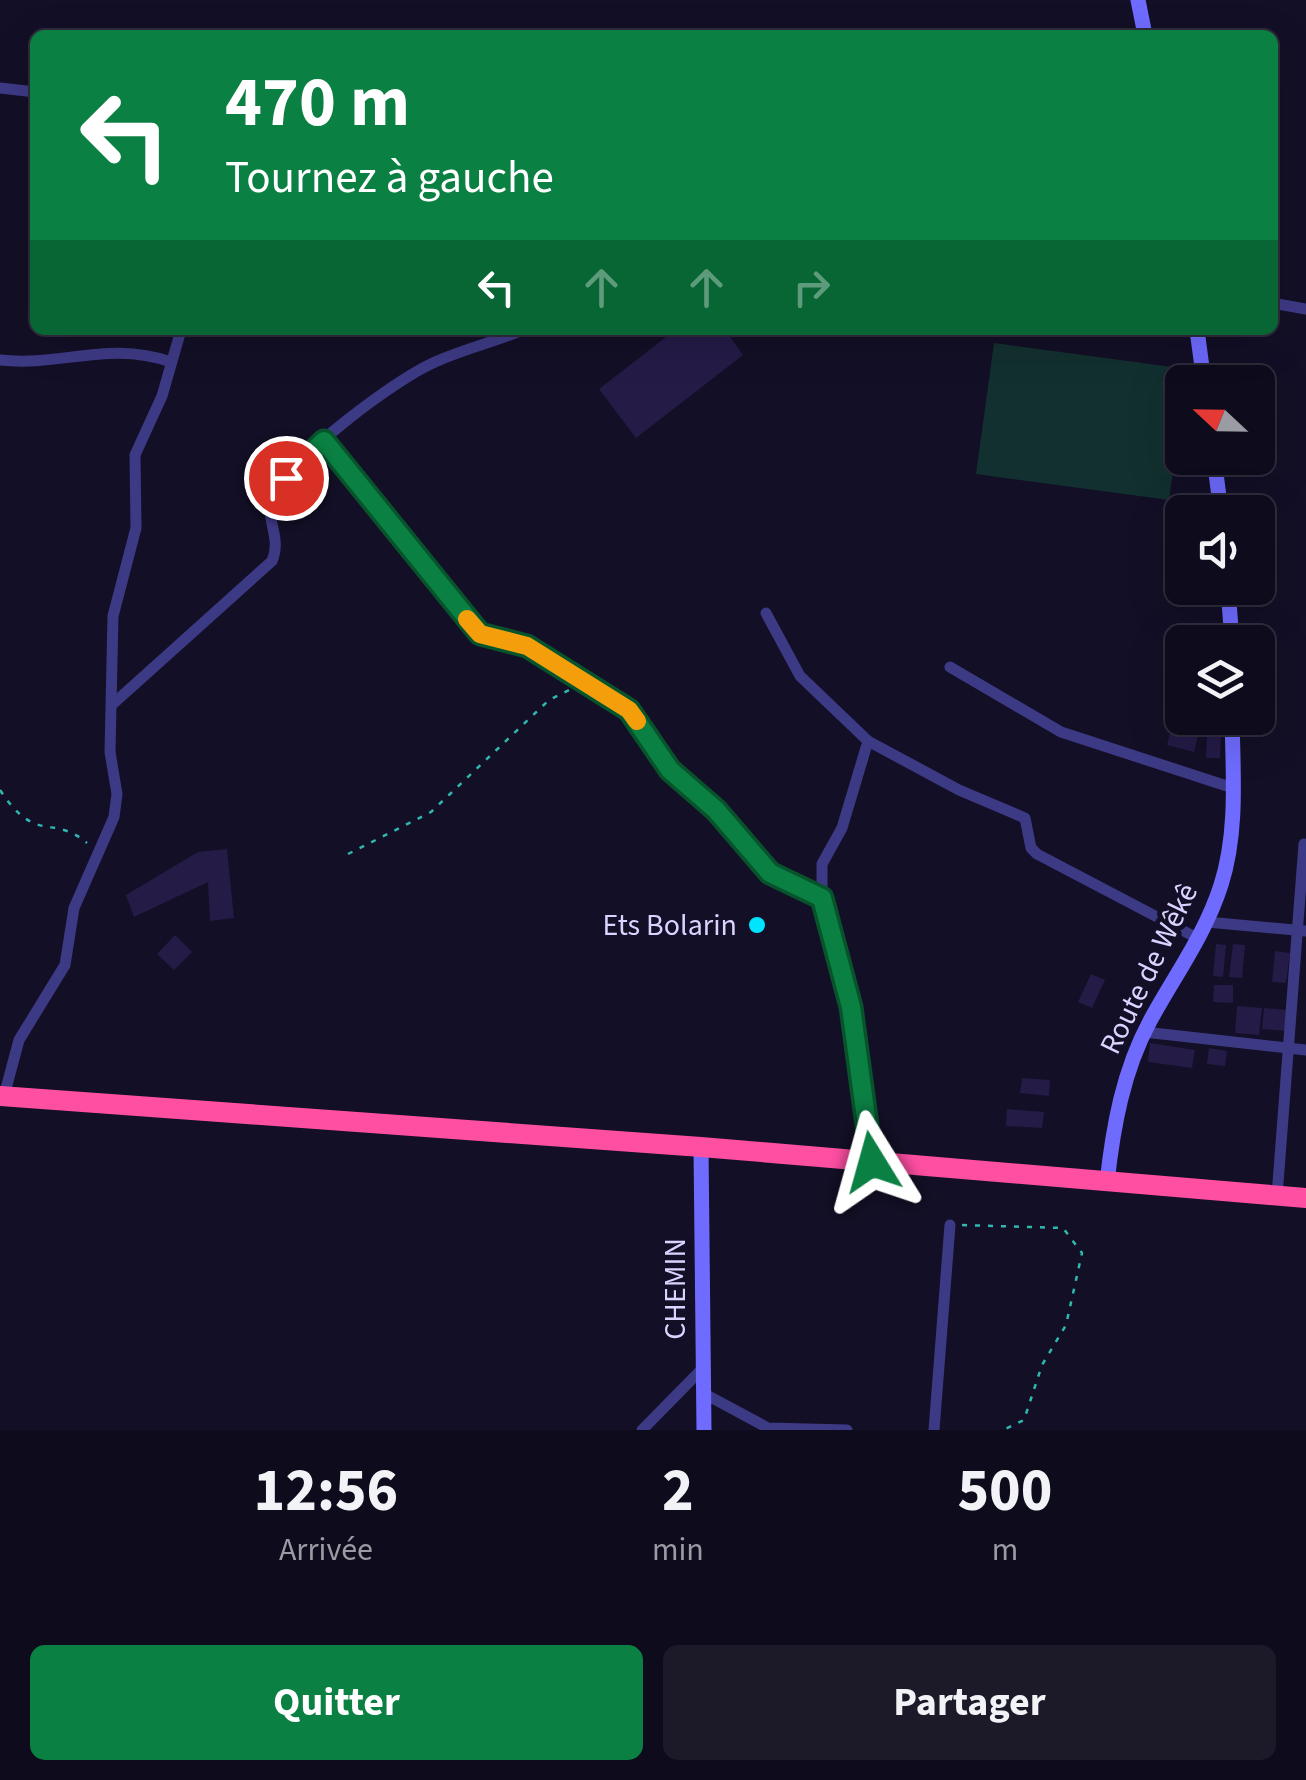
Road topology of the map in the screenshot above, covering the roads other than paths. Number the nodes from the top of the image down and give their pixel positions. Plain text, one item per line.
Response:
1 (1138, 0) edge
2 (1144, 30) edge
3 (0, 88) edge
4 (30, 91) edge
5 (1278, 305) edge
6 (1306, 309) edge
7 (179, 335) edge
8 (509, 335) edge
9 (1198, 335) edge
10 (0, 360) edge
11 (170, 362) junction
12 (1202, 365) edge
13 (324, 441) junction
14 (766, 613) dead end
15 (950, 667) dead end
16 (114, 703) junction
17 (1232, 735) edge
18 (868, 741) junction
19 (1233, 788) junction
20 (1304, 844) edge
21 (822, 898) junction
22 (1207, 922) junction
23 (1302, 931) edge
24 (1199, 939) junction
25 (1144, 1032) junction
26 (1288, 1049) junction
27 (1306, 1050) edge
28 (2, 1096) edge
29 (702, 1147) junction
30 (872, 1162) junction
31 (1107, 1183) junction
32 (1278, 1196) junction
33 (1306, 1198) edge
34 (950, 1225) road end
35 (703, 1368) junction
36 (704, 1393) junction
37 (642, 1430) edge
38 (704, 1430) edge
39 (847, 1430) edge
40 (934, 1430) edge

1 - 2 street
3 - 4 street
5 - 6 street
7 - 11 street
8 - 13 street
9 - 12 street
10 - 11 street
11 - 16 street
13 - 16 street
13 - 21 street
14 - 18 street
15 - 19 street
16 - 28 street
17 - 19 street, Route de Wêkê
18 - 21 street
18 - 24 street
19 - 22 street, Route de Wêkê
20 - 23 street
21 - 30 street
22 - 23 street
22 - 24 street, Route de Wêkê
23 - 26 street
24 - 25 street, Route de Wêkê
25 - 26 street
25 - 31 street, Route de Wêkê
26 - 27 street
26 - 32 street
28 - 29 highway
29 - 30 highway
29 - 35 street, CHEMIN
30 - 31 highway
31 - 32 highway
32 - 33 highway
34 - 40 street
35 - 36 street, CHEMIN
35 - 37 street
36 - 38 street, CHEMIN
36 - 39 street

